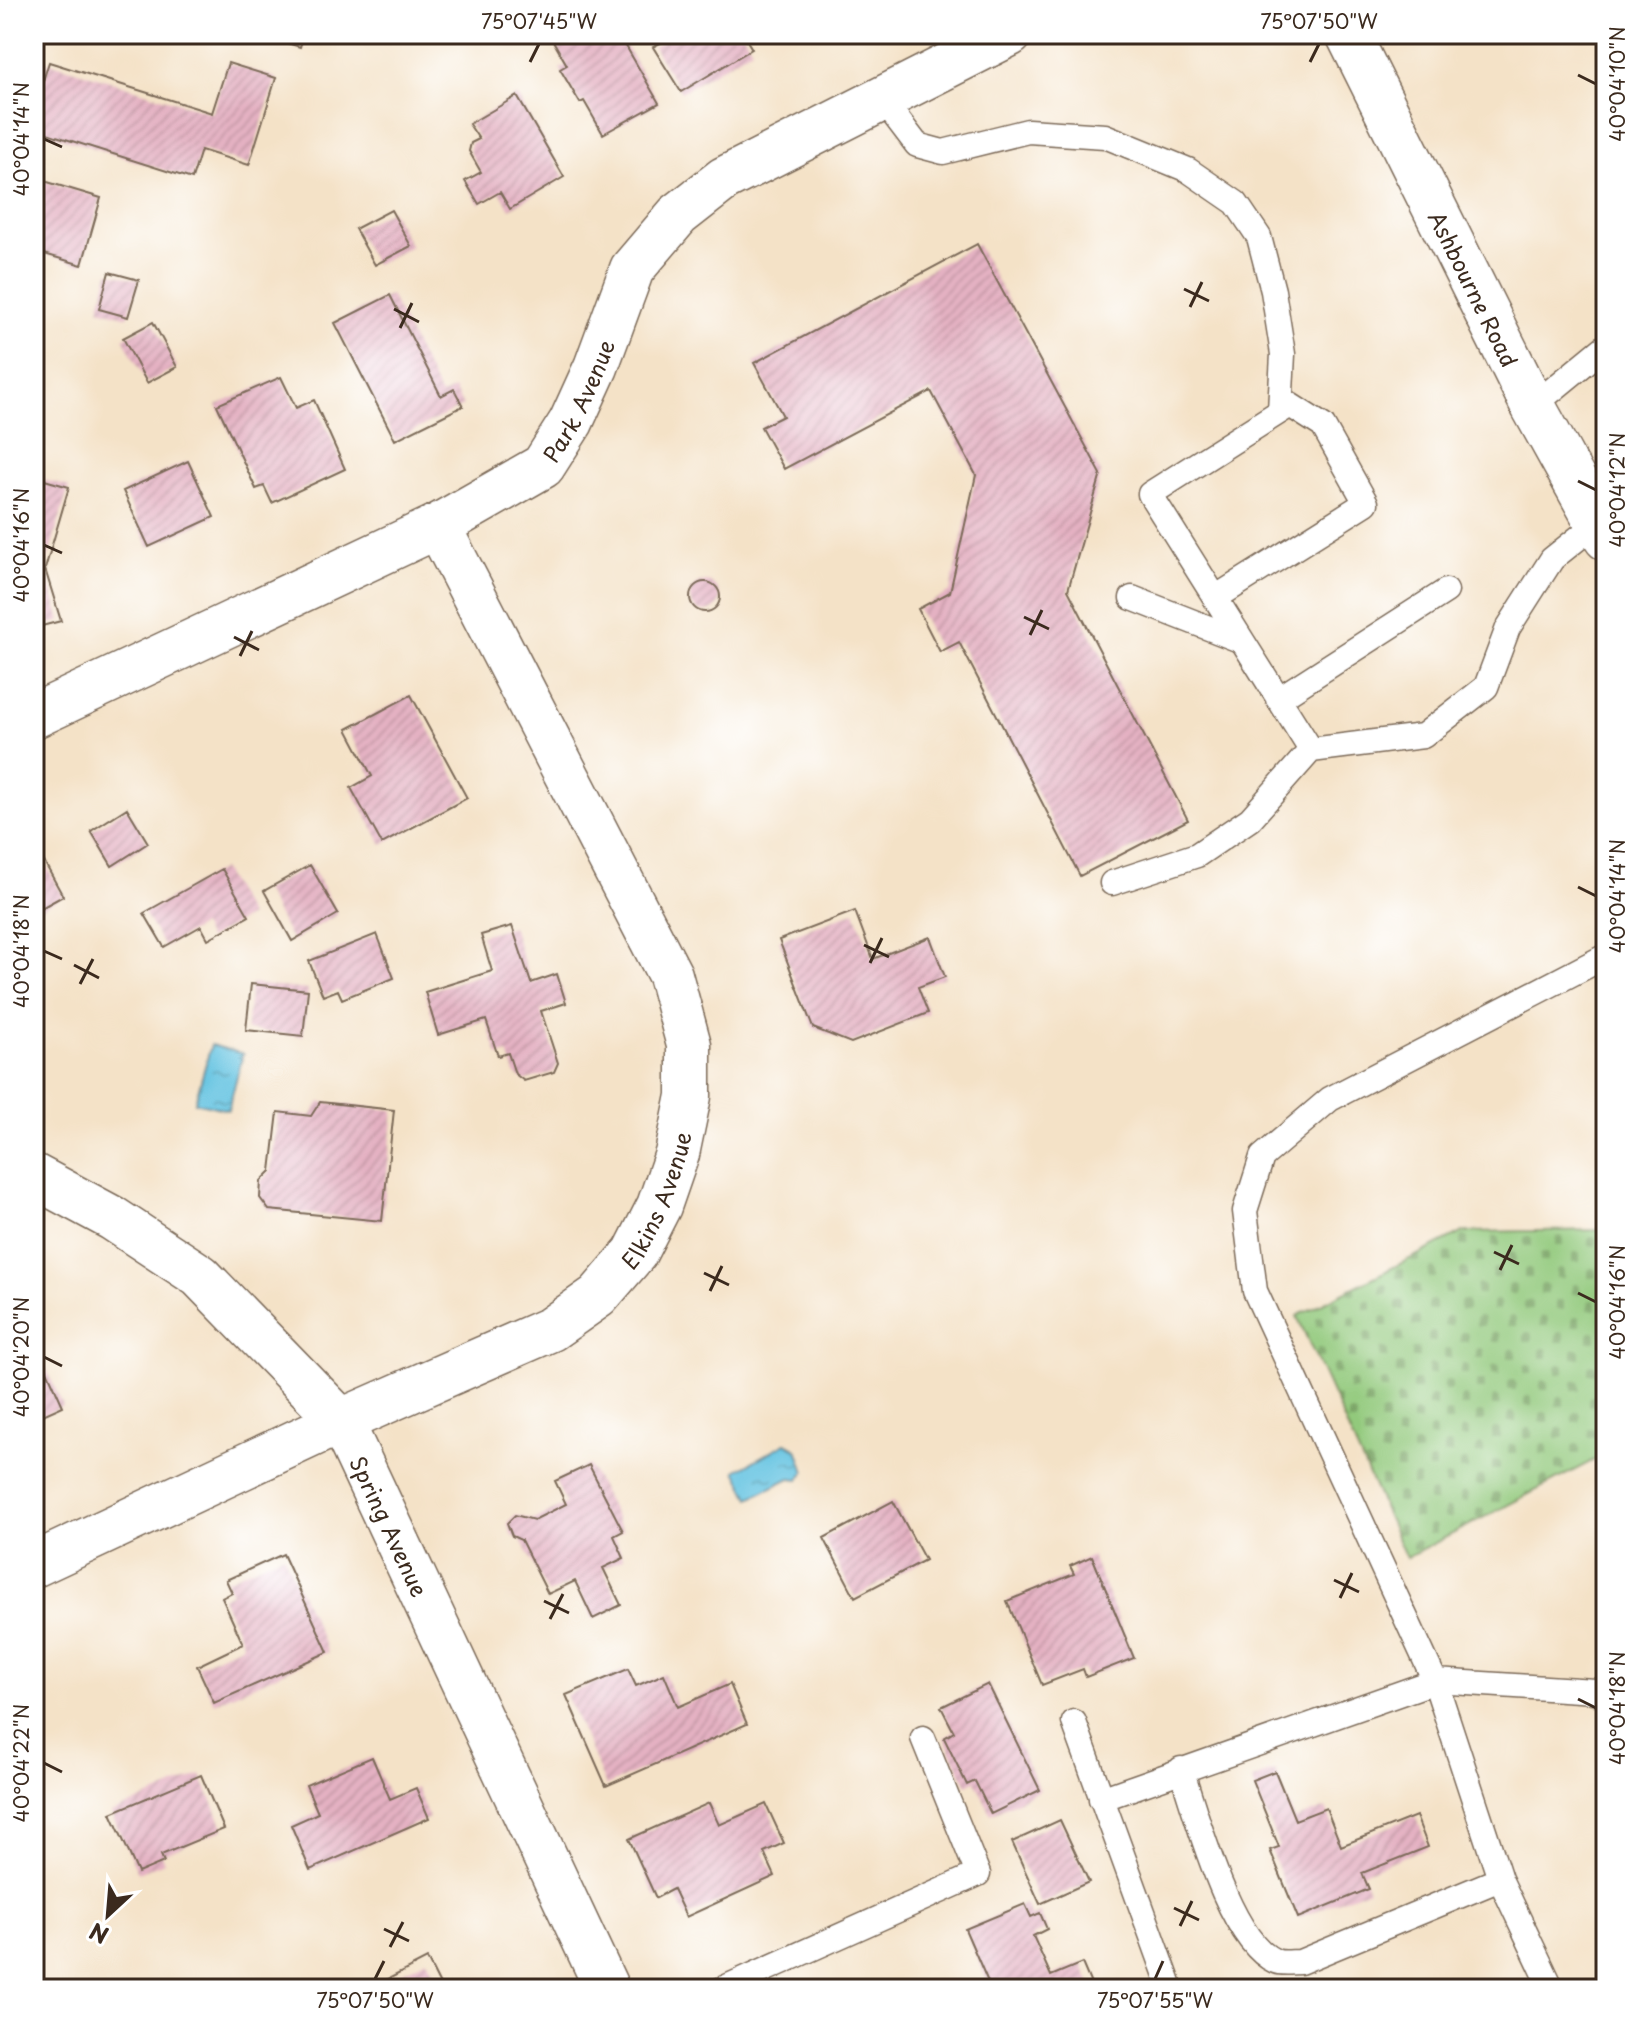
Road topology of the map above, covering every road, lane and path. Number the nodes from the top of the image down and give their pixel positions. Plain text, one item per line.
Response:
1 (1010, 34) edge
2 (1348, 34) edge
3 (882, 99) junction
4 (1606, 346) edge
5 (1533, 406) junction
6 (1280, 411) junction
7 (438, 526) junction
8 (1602, 530) edge
9 (1446, 591) dead end
10 (1132, 598) dead end
11 (1215, 598) junction
12 (1242, 641) junction
13 (1278, 699) junction
14 (34, 716) edge
15 (1311, 750) junction
16 (1112, 883) dead end
17 (1606, 956) edge
18 (34, 1176) edge
19 (341, 1421) junction
20 (34, 1565) edge
21 (1435, 1681) junction
22 (1606, 1698) edge
23 (1074, 1722) dead end
24 (923, 1738) dead end
25 (1181, 1769) junction
26 (1101, 1799) junction
27 (1500, 1879) junction
28 (607, 1989) edge
29 (722, 1989) edge
30 (1171, 1989) edge
31 (1552, 1989) edge

1 - 3 street, Park Avenue
2 - 5 street, Ashbourne Road
3 - 6 lane
3 - 7 street, Park Avenue
4 - 5 lane
5 - 8 street, Ashbourne Road
6 - 11 lane
6 - 11 lane
7 - 14 street, Park Avenue
7 - 19 street, Elkins Avenue
8 - 15 lane
9 - 13 lane
10 - 12 lane
11 - 12 lane
12 - 13 lane
13 - 15 lane
15 - 16 lane
17 - 21 lane
18 - 19 street, Spring Avenue
19 - 20 street, Elkins Avenue
19 - 28 street, Spring Avenue
21 - 22 lane
21 - 25 lane
21 - 27 lane
23 - 26 lane
24 - 29 lane
25 - 26 lane
25 - 27 lane
26 - 30 lane
27 - 31 lane

